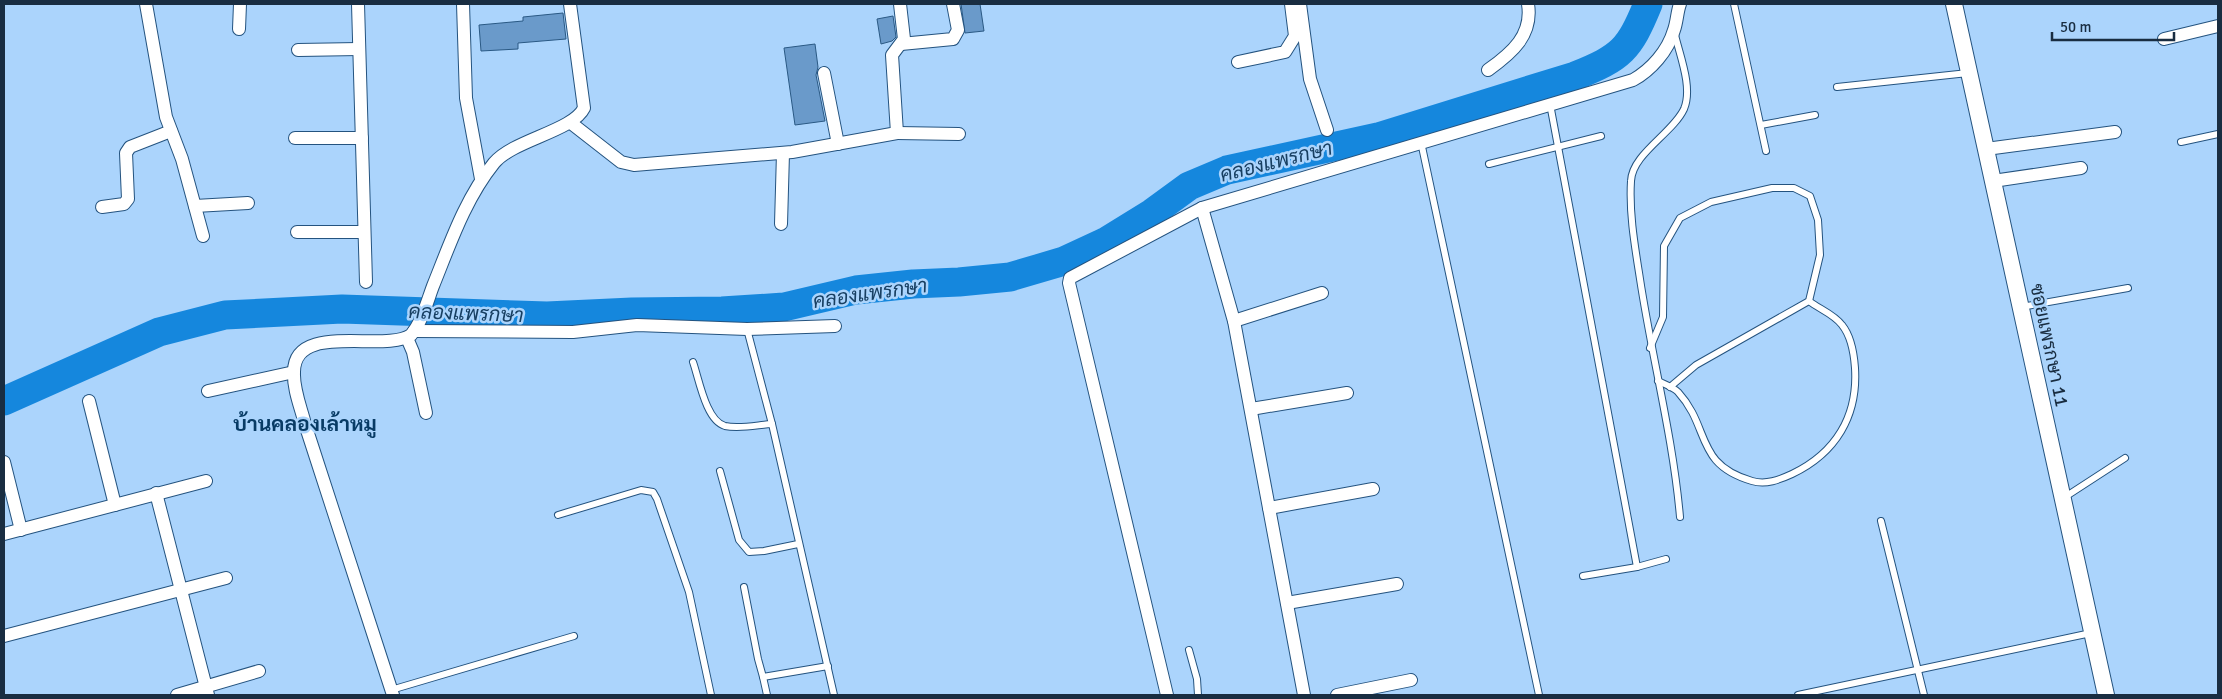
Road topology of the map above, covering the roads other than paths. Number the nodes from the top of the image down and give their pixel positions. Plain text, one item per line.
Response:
1 (146, 4) edge
2 (240, 4) edge
3 (358, 4) edge
4 (463, 4) edge
5 (570, 4) edge
6 (900, 4) edge
7 (953, 4) edge
8 (1291, 4) edge
9 (1300, 4) edge
10 (1528, 4) edge
11 (1680, 4) edge
12 (1734, 4) edge
13 (1954, 4) edge
14 (2218, 26) edge
15 (239, 29) dead end
16 (1674, 32) junction
17 (2164, 40) dead end
18 (901, 44) junction
19 (359, 49) junction
20 (298, 50) dead end
21 (1238, 62) dead end
22 (1488, 70) dead end
23 (1969, 72) junction
24 (824, 73) dead end
25 (1837, 87) dead end
26 (1550, 104) junction
27 (1815, 115) dead end
28 (571, 123) junction
29 (1761, 125) junction
30 (1327, 130) dead end
31 (172, 131) junction
32 (2115, 132) dead end
33 (896, 133) junction
34 (959, 134) dead end
35 (2218, 134) edge
36 (1600, 136) dead end
37 (295, 138) dead end
38 (362, 138) junction
39 (1421, 142) junction
40 (2181, 142) dead end
41 (838, 144) junction
42 (1558, 147) junction
43 (1986, 149) junction
44 (1766, 151) dead end
45 (783, 153) junction
46 (1488, 164) dead end
47 (2081, 168) dead end
48 (481, 179) junction
49 (1993, 181) junction
50 (248, 203) dead end
51 (195, 206) junction
52 (102, 207) dead end
53 (1202, 208) junction
54 (781, 224) dead end
55 (297, 232) dead end
56 (364, 232) junction
57 (203, 236) dead end
58 (366, 282) dead end
59 (2128, 288) dead end
60 (1322, 293) dead end
61 (1809, 301) junction
62 (2021, 307) junction
63 (1234, 321) junction
64 (835, 326) dead end
65 (747, 329) junction
66 (413, 331) junction
67 (1650, 348) junction
68 (693, 362) dead end
69 (294, 372) junction
70 (1658, 380) junction
71 (1670, 387) junction
72 (208, 391) dead end
73 (1347, 394) dead end
74 (89, 401) dead end
75 (1250, 408) junction
76 (426, 413) dead end
77 (772, 424) junction
78 (2125, 458) dead end
79 (4, 462) edge
80 (720, 471) dead end
81 (206, 481) dead end
82 (1373, 489) dead end
83 (156, 493) junction
84 (2062, 498) junction
85 (115, 504) junction
86 (1269, 508) junction
87 (558, 515) dead end
88 (1680, 517) dead end
89 (1881, 521) dead end
90 (21, 530) junction
91 (4, 534) edge
92 (798, 544) junction
93 (1666, 559) dead end
94 (1637, 567) junction
95 (1583, 576) dead end
96 (226, 578) dead end
97 (1397, 584) dead end
98 (744, 586) dead end
99 (180, 590) junction
100 (1287, 603) junction
101 (2091, 633) junction
102 (4, 636) edge
103 (574, 636) dead end
104 (1189, 650) dead end
105 (828, 666) junction
106 (1918, 670) junction
107 (259, 671) dead end
108 (763, 677) junction
109 (1411, 680) dead end
110 (207, 691) edge
111 (392, 693) edge
112 (177, 695) edge
113 (711, 695) edge
114 (767, 695) edge
115 (834, 695) edge
116 (1167, 695) edge
117 (1198, 695) edge
118 (1304, 695) edge
119 (1338, 695) edge
120 (1539, 695) edge
121 (1798, 695) edge
122 (1924, 695) edge
123 (2106, 695) edge

1 - 31 street
2 - 15 street
3 - 19 street
4 - 48 street
5 - 28 street
6 - 18 street
7 - 18 street
8 - 21 street
9 - 30 street
10 - 22 street
11 - 16 street
12 - 29 lane
13 - 23 street, ซอยแพรกษา 11
14 - 17 street
16 - 26 street
16 - 67 lane
18 - 33 street
19 - 20 street
19 - 38 street
23 - 25 lane
23 - 43 street, ซอยแพรกษา 11
24 - 41 street
26 - 39 street
26 - 42 lane
27 - 29 lane
28 - 45 street
28 - 48 street
29 - 44 lane
31 - 51 street
31 - 52 street
32 - 43 street
33 - 34 street
33 - 41 street
35 - 40 lane
36 - 42 lane
37 - 38 street
38 - 56 street
39 - 53 street
39 - 120 lane
41 - 45 street
42 - 46 lane
42 - 94 lane
43 - 49 street, ซอยแพรกษา 11
45 - 54 street
47 - 49 street
48 - 66 street
49 - 62 street, ซอยแพรกษา 11
50 - 51 street
51 - 57 street
53 - 63 street
53 - 116 street
55 - 56 street
56 - 58 street
59 - 62 lane
60 - 63 street
61 - 67 lane
61 - 71 lane
61 - 71 lane
62 - 84 street, ซอยแพรกษา 11
63 - 75 street
64 - 65 street
65 - 66 street
65 - 77 lane
66 - 69 street
66 - 76 street
67 - 70 lane
68 - 77 lane
69 - 72 street
69 - 111 street
70 - 71 lane
70 - 88 lane
73 - 75 street
74 - 85 street
75 - 86 street
77 - 92 lane
78 - 84 lane
79 - 90 street
80 - 92 lane
81 - 83 street
82 - 86 street
83 - 85 street
83 - 99 street
84 - 101 street, ซอยแพรกษา 11
85 - 90 street
86 - 100 street
87 - 113 lane
89 - 106 lane
90 - 91 street
92 - 105 lane
93 - 94 lane
94 - 95 lane
96 - 99 street
97 - 100 street
98 - 108 lane
99 - 102 street
99 - 110 street
100 - 118 street
101 - 106 lane
101 - 123 street, ซอยแพรกษา 11
103 - 111 lane
104 - 117 lane
105 - 108 lane
105 - 115 lane
106 - 121 lane
106 - 122 lane
107 - 110 street
108 - 114 lane
109 - 119 street
110 - 112 street

